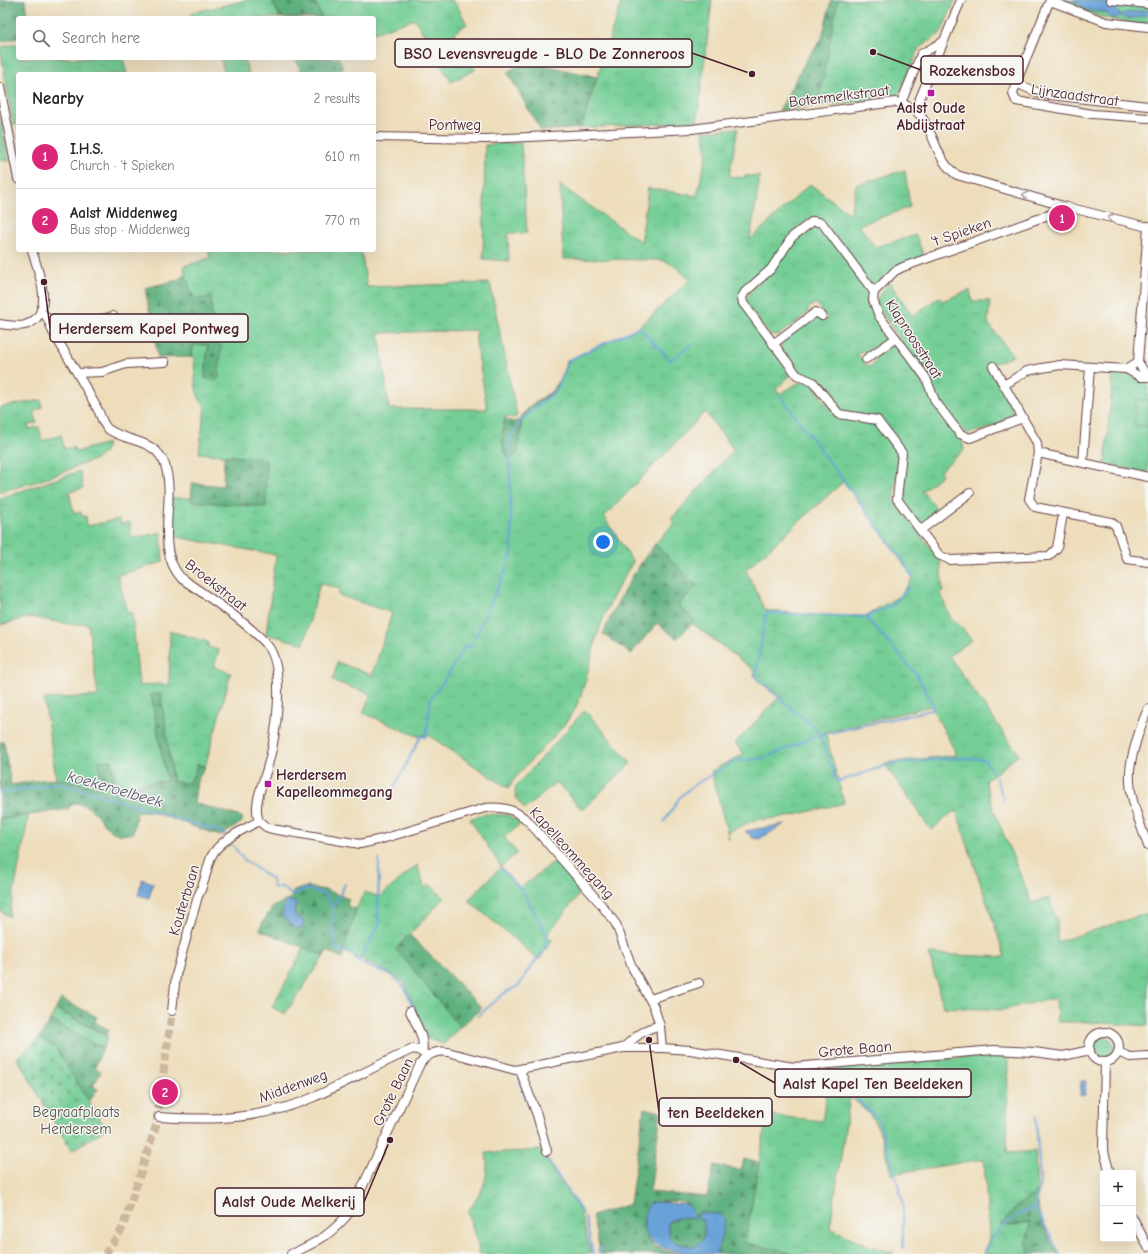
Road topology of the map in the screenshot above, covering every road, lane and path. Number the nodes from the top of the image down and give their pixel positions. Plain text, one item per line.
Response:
1 (961, 0) edge
2 (1111, 0) edge
3 (1050, 1) edge
4 (1129, 1) edge
5 (1148, 4) edge
6 (1148, 27) edge
7 (944, 41) junction
8 (1016, 83) junction
9 (0, 87) edge
10 (901, 103) junction
11 (1148, 106) edge
12 (915, 110) junction
13 (1148, 118) edge
14 (376, 137) edge
15 (536, 137) joint
16 (16, 169) edge
17 (1063, 206) junction
18 (1148, 227) edge
19 (32, 252) edge
20 (874, 292) junction
21 (41, 312) junction
22 (113, 316) dead end
23 (822, 316) dead end
24 (0, 324) edge
25 (53, 332) junction
26 (896, 338) junction
27 (773, 344) junction
28 (866, 359) dead end
29 (165, 362) dead end
30 (1138, 362) junction
31 (993, 366) dead end
32 (1090, 367) junction
33 (1126, 370) junction
34 (78, 373) junction
35 (1147, 377) edge
36 (1004, 385) junction
37 (1023, 418) junction
38 (1038, 453) junction
39 (1083, 462) junction
40 (1148, 477) edge
41 (970, 493) dead end
42 (1063, 514) junction
43 (921, 530) junction
44 (1148, 562) edge
45 (1148, 709) edge
46 (259, 821) junction
47 (1148, 846) edge
48 (699, 984) dead end
49 (650, 999) junction
50 (172, 1010) tunnel mouth
51 (410, 1011) dead end
52 (660, 1026) junction
53 (623, 1048) junction
54 (662, 1048) junction
55 (1090, 1050) junction
56 (1118, 1052) junction
57 (425, 1054) junction
58 (1148, 1056) edge
59 (1105, 1062) junction
60 (520, 1070) junction
61 (159, 1117) dead end
62 (547, 1151) dead end
63 (1109, 1170) edge
64 (1136, 1224) edge
65 (1148, 1247) edge
66 (290, 1254) edge

1 - 7 street
2 - 4 street
3 - 6 street, Lijnzaadstraat
3 - 8 street, Lijnzaadstraat
4 - 5 street
7 - 10 street
7 - 12 street
8 - 11 street, Lijnzaadstraat
8 - 13 street, Lijnzaadstraat
9 - 16 street
10 - 12 street, Botermelkstraat
10 - 15 street, Botermelkstraat
17 -> 12 street, Botermelkstraat
14 - 15 street, Pontweg
18 -> 17 street, Botermelkstraat
17 - 20 street, 't Spieken
18 - 30 street
19 - 21 street
20 - 26 street, Klaproosstraat
20 - 27 street, Klaproosstraat
21 - 24 street
21 - 25 street, Broekstraat
22 - 25 street
23 - 27 street
25 - 34 street, Broekstraat
26 - 28 street
26 - 37 street, Klaproosstraat
27 - 43 street, Klaproosstraat
29 - 34 street
30 - 33 street
30 - 35 street
31 - 36 street
32 - 33 street
32 - 36 street
32 - 39 street
33 - 35 street
34 - 46 street, Broekstraat
36 - 37 street
37 - 38 street
38 - 39 street
38 - 42 street
39 - 40 street
41 - 43 street
42 - 43 street, Klaproosstraat
42 - 44 street
45 - 47 street
46 - 49 street, Kapelleommegang
46 - 50 street, Kouterbaan
48 - 49 street
49 - 52 street, Kapelleommegang
51 - 57 street
52 - 53 street, Grote Baan
52 - 54 street, Kapelleommegang
53 - 54 street, Grote Baan
53 - 60 street, Grote Baan
54 - 55 street, Grote Baan
55 - 56 street
55 - 59 street
56 - 58 street
56 - 59 street
57 - 60 street, Grote Baan
57 - 61 street, Middenweg
57 - 66 street, Grote Baan
59 - 63 street
60 - 62 street
64 - 65 street

